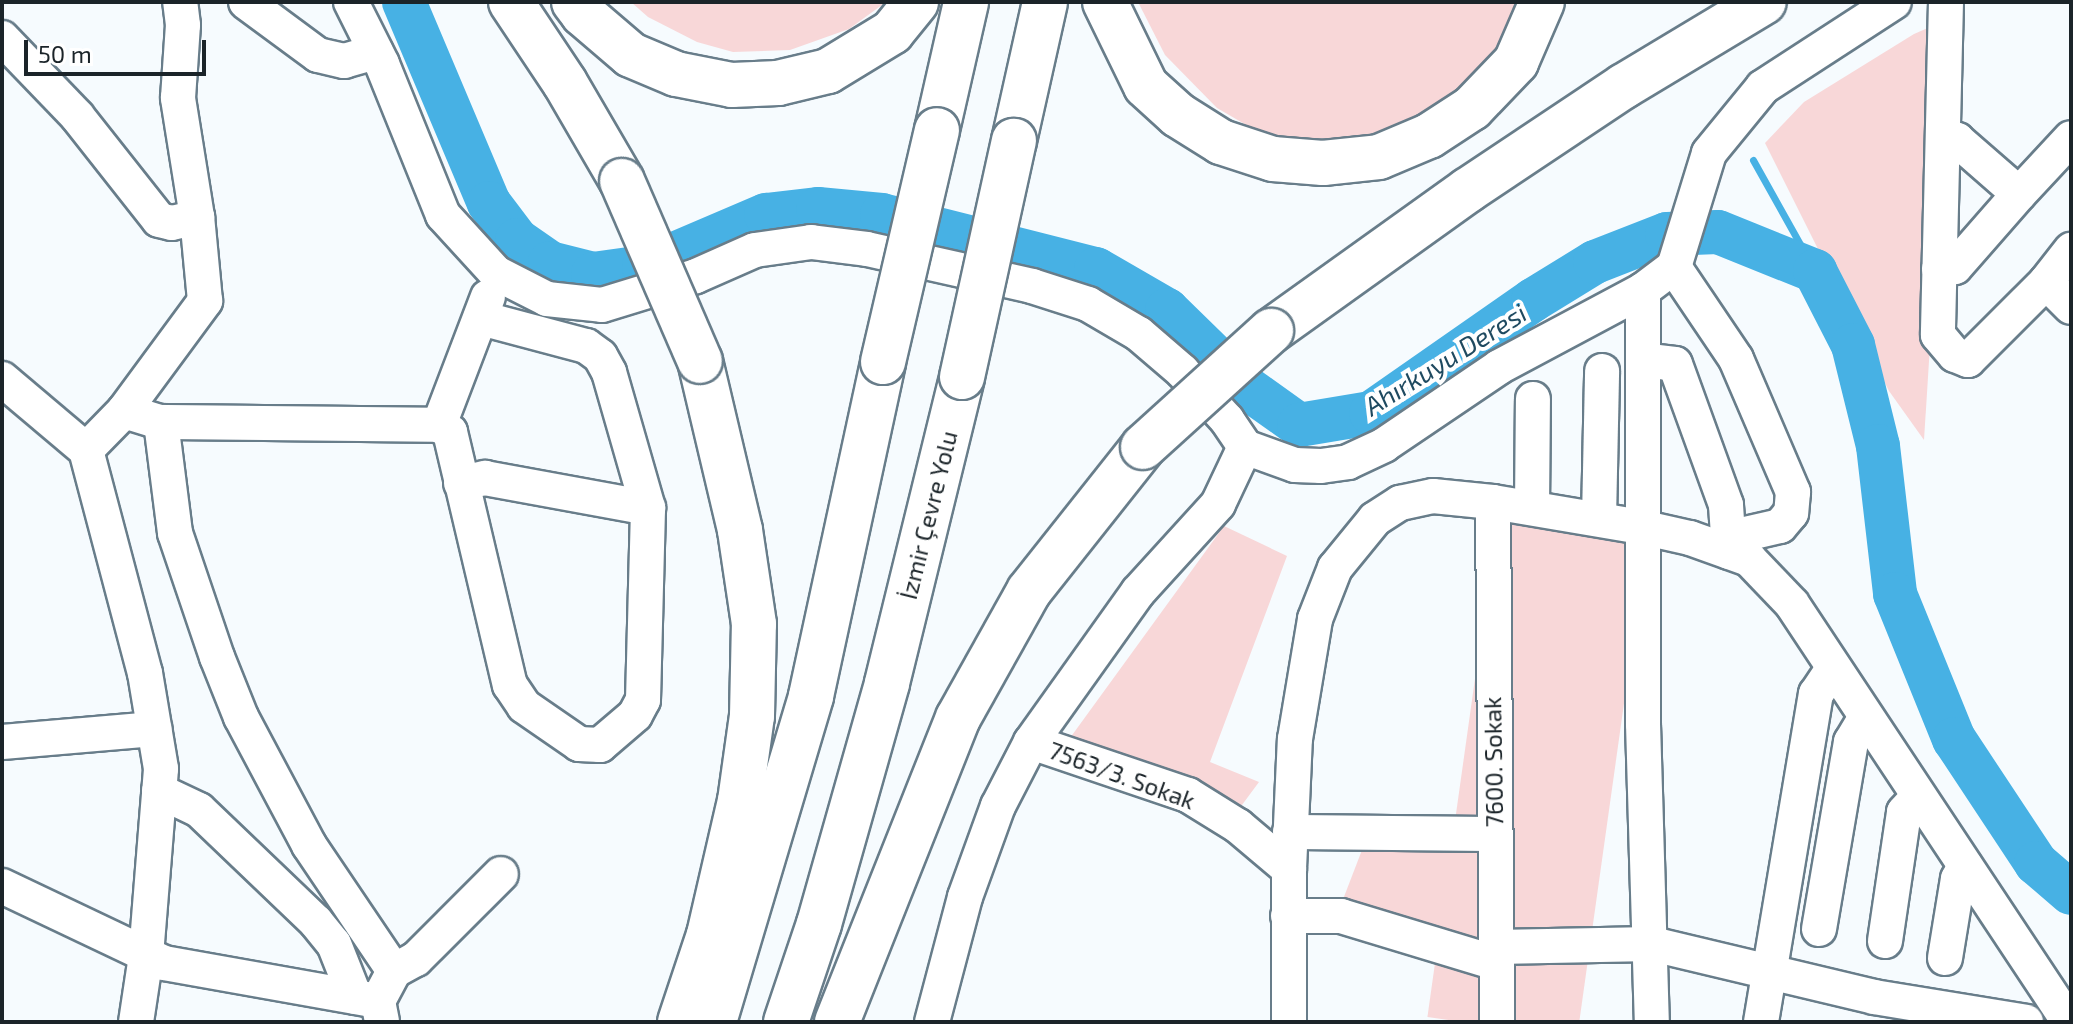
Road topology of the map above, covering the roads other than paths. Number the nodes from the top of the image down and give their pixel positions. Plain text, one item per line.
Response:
1 (180, 2) edge
2 (246, 2) edge
3 (351, 2) edge
4 (511, 2) edge
5 (574, 2) edge
6 (916, 2) edge
7 (966, 2) edge
8 (1045, 2) edge
9 (1105, 2) edge
10 (1542, 2) edge
11 (1764, 2) edge
12 (1894, 2) edge
13 (1946, 2) edge
14 (2, 38) edge
15 (376, 52) junction
16 (1945, 136) junction
17 (2071, 138) edge
18 (2019, 194) junction
19 (197, 217) junction
20 (2071, 250) edge
21 (1677, 262) junction
22 (1939, 269) junction
23 (496, 273) junction
24 (2046, 282) junction
25 (1643, 290) junction
26 (2071, 307) edge
27 (481, 318) junction
28 (1643, 360) junction
29 (1602, 371) dead end
30 (2, 379) edge
31 (1533, 399) dead end
32 (124, 411) junction
33 (161, 422) junction
34 (439, 425) junction
35 (1245, 447) junction
36 (86, 450) junction
37 (461, 483) junction
38 (1493, 502) junction
39 (648, 508) junction
40 (1532, 508) junction
41 (1599, 519) junction
42 (1641, 527) junction
43 (1729, 545) junction
44 (1833, 669) junction
45 (1865, 719) junction
46 (154, 729) junction
47 (2, 742) edge
48 (1031, 742) junction
49 (159, 791) junction
50 (1918, 797) junction
51 (1290, 832) junction
52 (1495, 834) junction
53 (1965, 866) junction
54 (1289, 869) junction
55 (501, 874) dead end
56 (2, 886) edge
57 (1288, 916) junction
58 (1819, 929) dead end
59 (1885, 941) dead end
60 (1652, 944) junction
61 (1496, 955) junction
62 (146, 956) junction
63 (1945, 958) dead end
64 (1769, 973) junction
65 (377, 998) edge
66 (1872, 1009) edge
67 (136, 1022) edge
68 (680, 1022) edge
69 (714, 1022) edge
70 (786, 1022) edge
71 (837, 1022) edge
72 (932, 1022) edge
73 (1289, 1022) edge
74 (1497, 1022) edge
75 (1652, 1022) edge
76 (1761, 1022) edge
77 (2026, 1022) edge
78 (2069, 1022) edge

1 - 19 street
2 - 15 street
3 - 15 street
4 - 68 highway, bridge
5 - 6 highway
7 - 69 highway, bridge
8 - 70 highway, İzmir Çevre Yolu, bridge
9 - 10 highway
11 - 71 highway, bridge
12 - 21 street
13 - 16 street
14 - 19 street
15 - 23 street
16 - 18 street
16 - 22 street
17 - 18 street
18 - 22 street
19 - 32 street
20 - 24 street
21 - 25 street
21 - 43 street
22 - 24 street
23 - 27 street
23 - 35 street
24 - 26 street
25 - 28 street
25 - 35 street
27 - 34 street
27 - 39 street
28 - 42 street
28 - 43 street
29 - 41 street
30 - 36 street
31 - 40 street
32 - 33 street
32 - 36 street
33 - 34 street
33 - 65 street
34 - 37 street
35 - 48 street
36 - 46 street
37 - 39 street
37 - 39 street
38 - 40 street
38 - 51 street
38 - 52 street, 7600. Sokak
40 - 41 street
41 - 42 street
42 - 43 street
42 - 60 street
43 - 44 street
44 - 45 street
44 - 64 street
45 - 50 street
45 - 58 street
46 - 47 street
46 - 49 street
48 - 54 street, 7563/3. Sokak
48 - 72 street, 7563/3. Sokak
49 - 62 street
49 - 65 street
50 - 53 street
50 - 59 street
51 - 52 street
51 - 54 street
52 - 61 street, 7600. Sokak
53 - 63 street
53 - 78 street
54 - 57 street
55 - 65 street
56 - 62 street
57 - 61 street
57 - 73 street
60 - 61 street
60 - 64 street
60 - 75 street
61 - 74 street, 7600. Sokak
62 - 65 street
62 - 67 street
64 - 66 street
64 - 76 street
66 - 77 street

